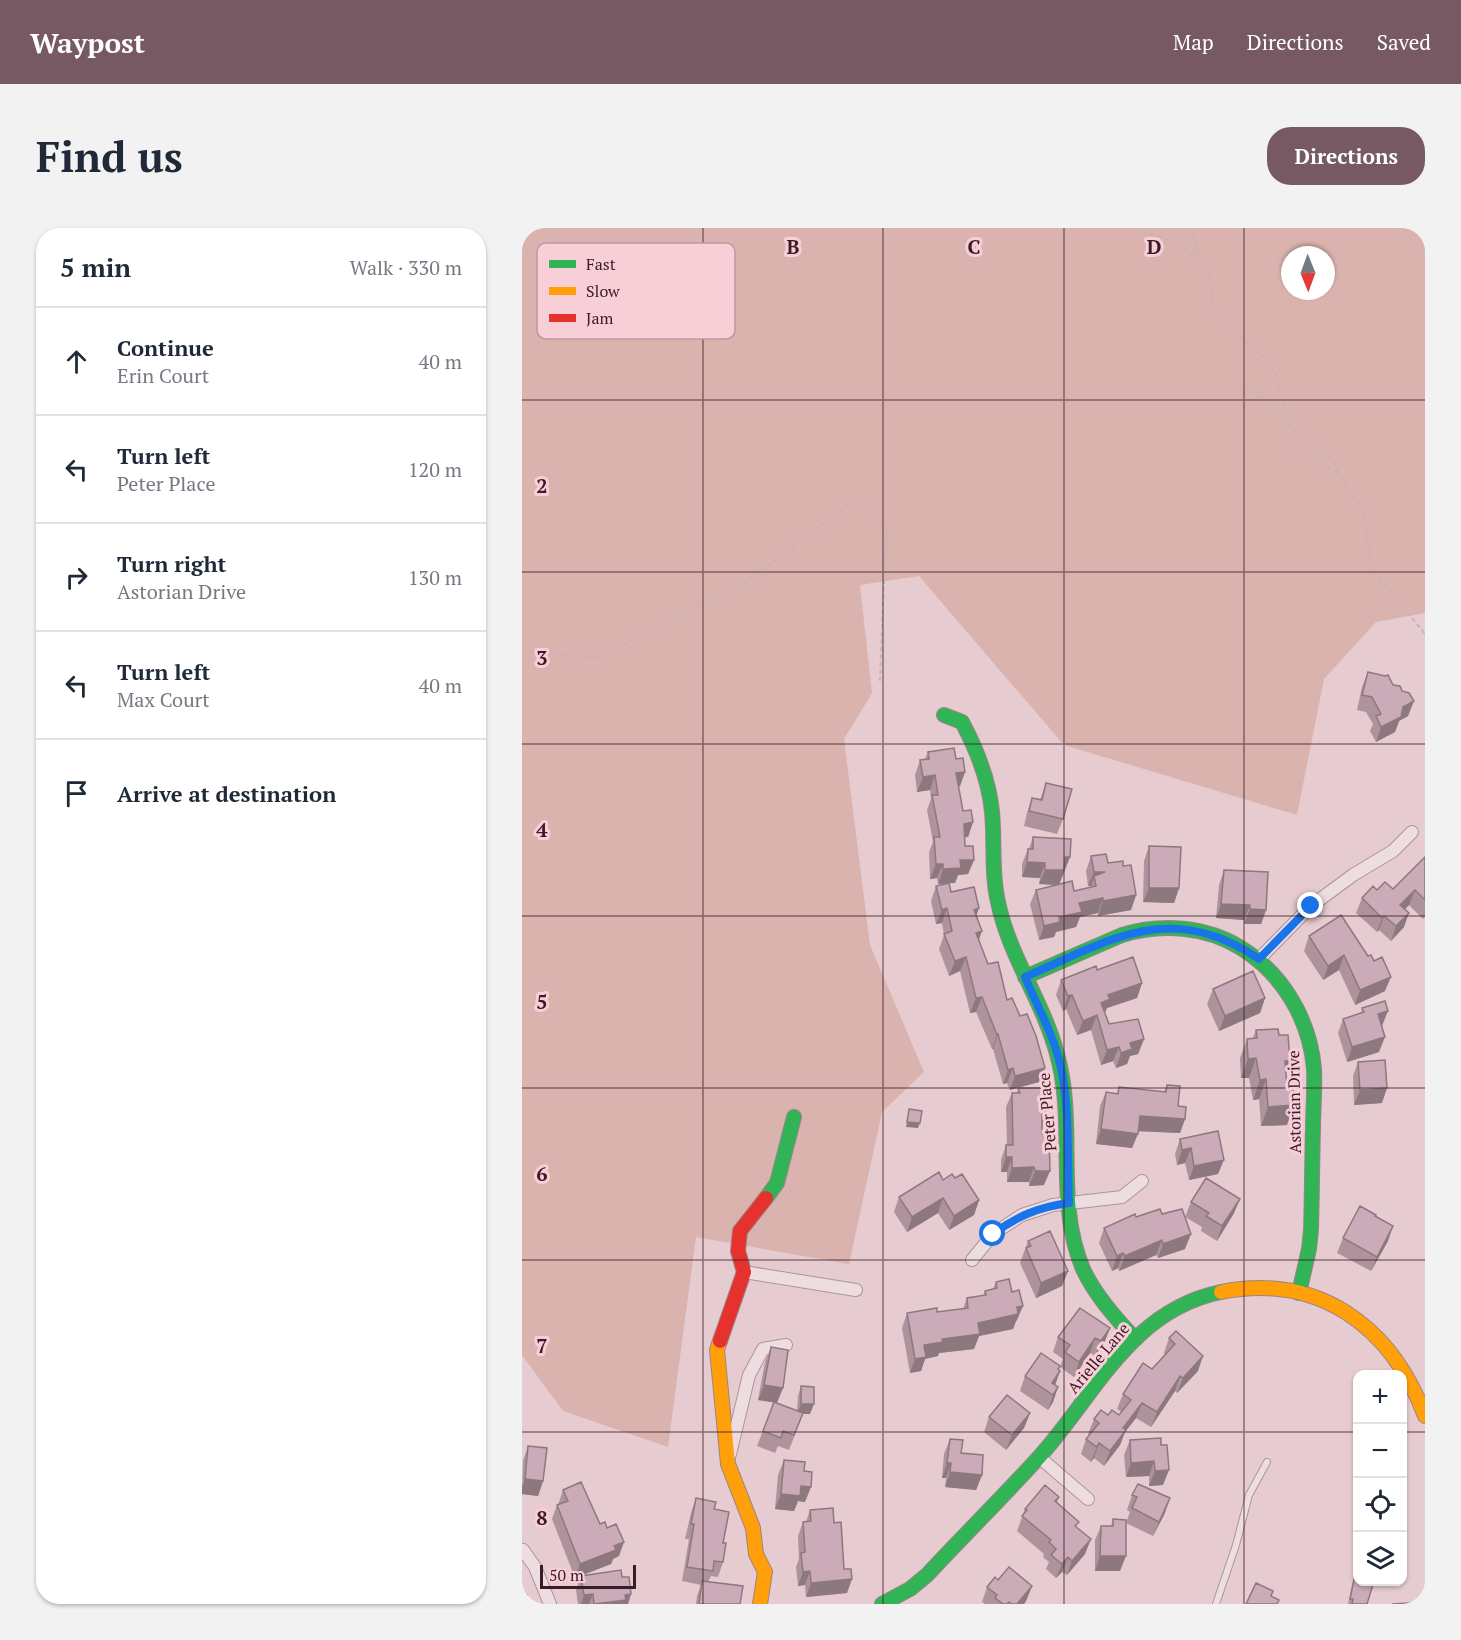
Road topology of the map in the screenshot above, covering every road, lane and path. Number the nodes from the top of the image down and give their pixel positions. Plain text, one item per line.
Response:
1 (1136, 228) edge
2 (1185, 228) edge
3 (1198, 257) junction
4 (1240, 385) dead end
5 (1285, 415) junction
6 (1291, 457) dead end
7 (1339, 473) junction
8 (1425, 634) edge
9 (522, 651) edge
10 (880, 681) dead end
11 (944, 715) dead end
12 (1412, 832) dead end
13 (1259, 959) junction
14 (1025, 977) junction
15 (794, 1117) dead end
16 (1142, 1181) dead end
17 (1069, 1203) junction
18 (972, 1260) dead end
19 (744, 1272) junction
20 (856, 1290) dead end
21 (1299, 1293) junction
22 (1134, 1338) junction
23 (786, 1344) dead end
24 (1425, 1416) edge
25 (1039, 1457) junction
26 (1267, 1462) dead end
27 (728, 1464) junction
28 (1088, 1499) dead end
29 (523, 1550) edge
30 (550, 1604) edge
31 (760, 1604) edge
32 (882, 1604) edge
33 (1216, 1604) edge

1 - 3 path
2 - 3 path
3 - 5 path
4 - 5 path
5 - 7 path
6 - 7 path
7 - 8 path
9 - 10 path
11 - 14 street, Peter Place
12 - 13 street
13 - 14 street, Astorian Drive
13 - 21 street, Astorian Drive
14 - 17 street, Peter Place
15 - 19 street
16 - 17 street
17 - 18 street
17 - 22 street, Peter Place
19 - 20 street
19 - 27 street
21 - 22 street, Arielle Lane
21 - 24 street, Arielle Lane
22 - 25 street, Arielle Lane
23 - 27 street
25 - 28 street
25 - 32 street, Arielle Lane
26 - 33 lane
27 - 31 street
29 - 30 street

